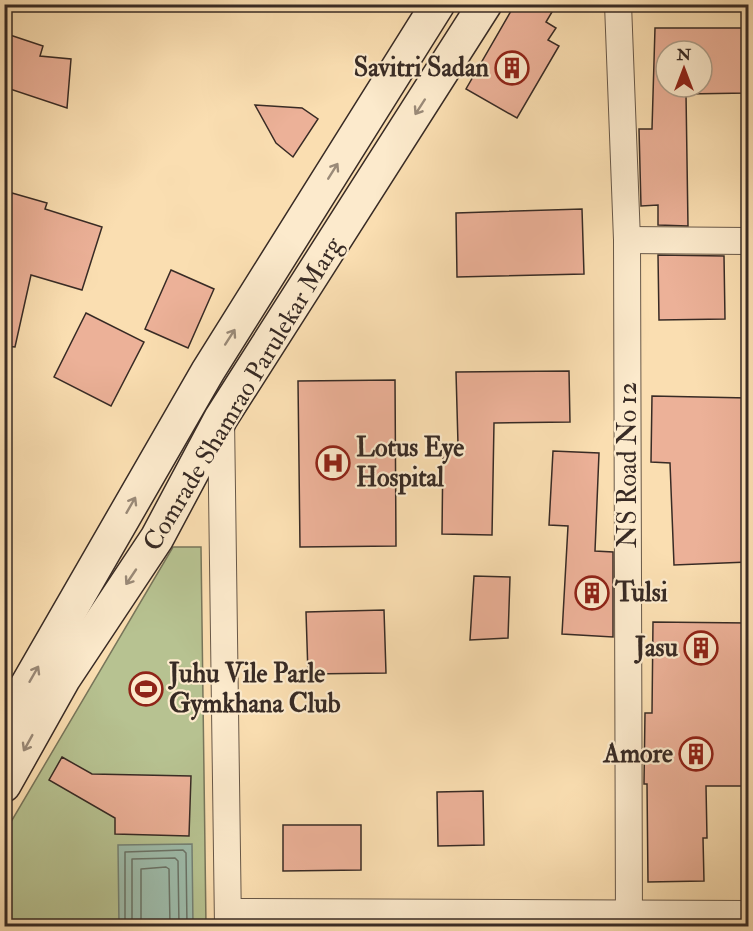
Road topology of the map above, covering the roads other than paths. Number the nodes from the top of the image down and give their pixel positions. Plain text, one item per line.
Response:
1 (438, 4) edge
2 (485, 4) edge
3 (618, 4) edge
4 (627, 240) junction
5 (748, 241) edge
6 (221, 418) junction
7 (4, 725) edge
8 (4, 785) edge
9 (748, 914) edge
10 (229, 919) edge
11 (629, 920) edge

7 -> 1 street, Comrade Shamrao Parulekar Marg
2 -> 6 street, Comrade Shamrao Parulekar Marg
3 - 4 street, NS Road No 12
4 - 5 street
4 - 11 street, NS Road No 12
6 -> 8 street, Comrade Shamrao Parulekar Marg
6 - 10 street
9 - 11 street
10 - 11 street

